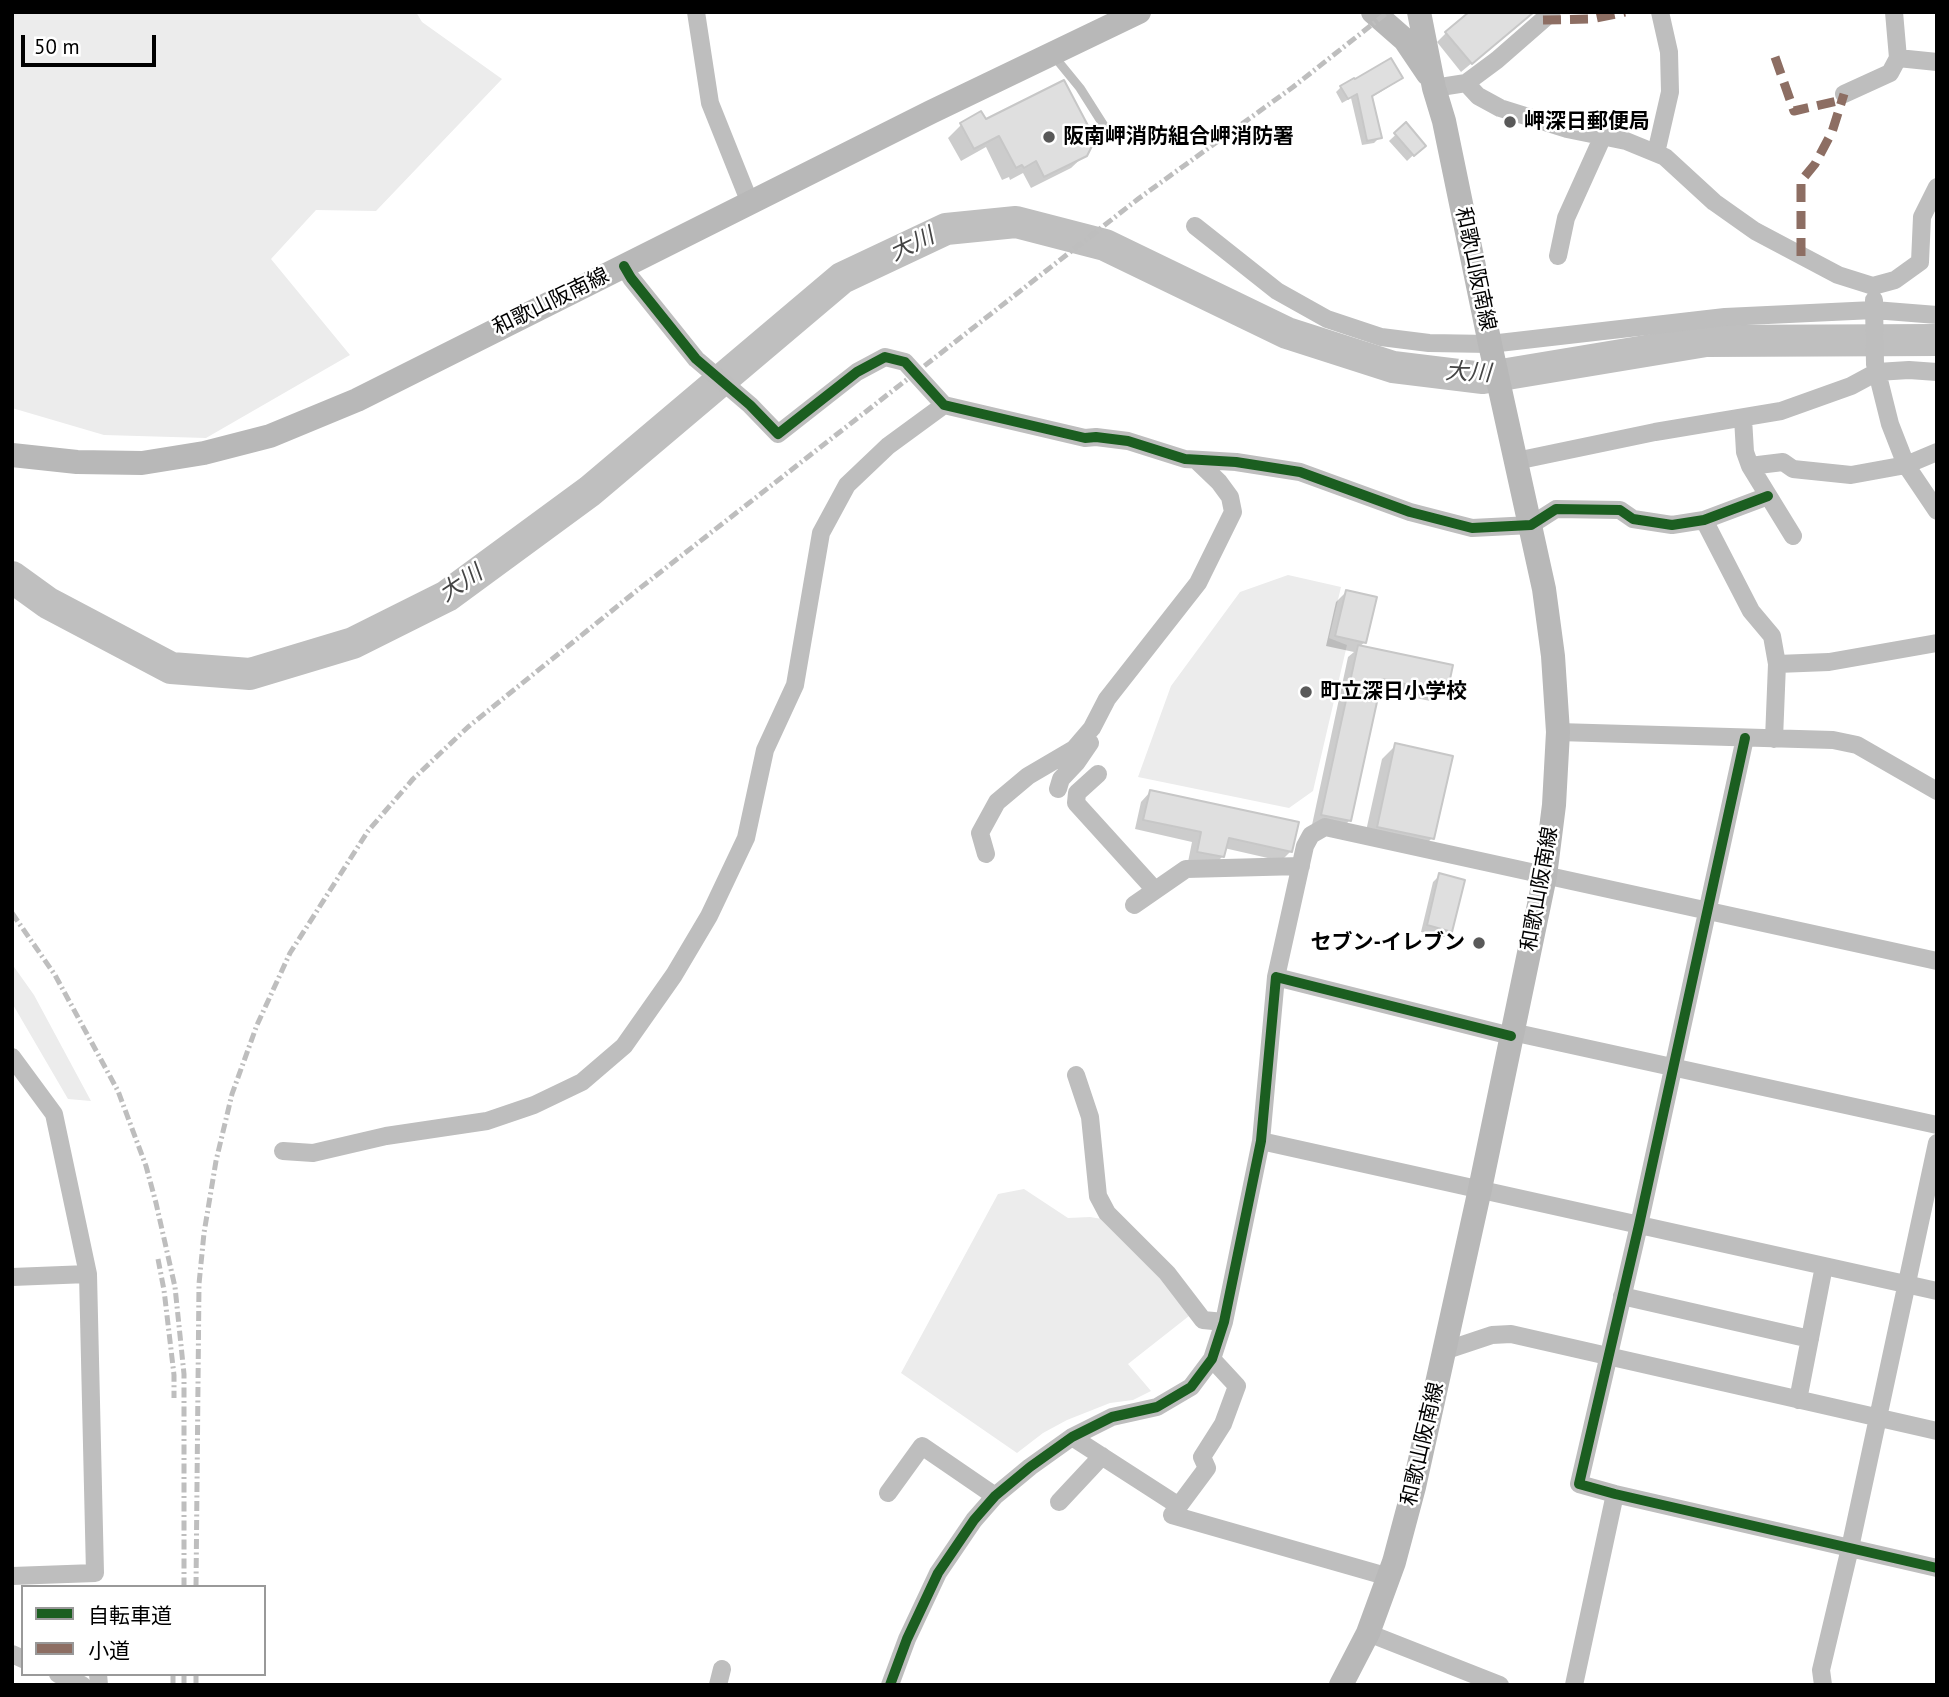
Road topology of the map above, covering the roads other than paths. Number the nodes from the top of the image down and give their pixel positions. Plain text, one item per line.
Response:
1 (696, 12) edge
2 (1139, 12) edge
3 (1373, 12) edge
4 (1419, 12) edge
5 (1552, 12) edge
6 (1660, 12) edge
7 (1894, 12) edge
8 (1052, 54) junction
9 (1898, 58) junction
10 (1937, 62) edge
11 (1466, 83) junction
12 (1433, 84) junction
13 (1844, 94) dead end
14 (1106, 129) dead end
15 (1603, 136) junction
16 (1656, 153) junction
17 (1937, 187) edge
18 (750, 203) junction
19 (1195, 226) dead end
20 (1558, 256) dead end
21 (624, 266) junction
22 (1873, 286) junction
23 (1874, 312) junction
24 (1937, 315) edge
25 (1491, 348) junction
26 (1876, 368) junction
27 (1937, 372) edge
28 (944, 405) junction
29 (1743, 418) junction
30 (1937, 452) edge
31 (12, 455) edge
32 (1196, 460) junction
33 (1516, 461) junction
34 (1906, 465) junction
35 (1750, 466) junction
36 (1768, 496) junction
37 (1937, 511) edge
38 (1704, 520) junction
39 (1531, 525) junction
40 (1793, 536) dead end
41 (1937, 643) edge
42 (1777, 664) junction
43 (1104, 707) junction
44 (1558, 732) junction
45 (1745, 738) junction
46 (1774, 739) junction
47 (1098, 774) dead end
48 (1058, 789) dead end
49 (1937, 791) edge
50 (986, 854) dead end
51 (1301, 866) junction
52 (1545, 876) junction
53 (1155, 890) junction
54 (1134, 905) dead end
55 (1708, 910) junction
56 (1937, 961) edge
57 (1276, 977) junction
58 (1512, 1034) junction
59 (12, 1057) edge
60 (1673, 1068) junction
61 (1076, 1075) dead end
62 (1937, 1125) edge
63 (1261, 1141) junction
64 (1937, 1143) edge
65 (283, 1151) dead end
66 (1480, 1189) junction
67 (1639, 1225) junction
68 (1824, 1266) junction
69 (88, 1274) junction
70 (12, 1277) edge
71 (1906, 1285) junction
72 (1937, 1291) edge
73 (1622, 1296) junction
74 (1224, 1322) junction
75 (1810, 1339) junction
76 (1444, 1351) junction
77 (1608, 1356) junction
78 (1212, 1359) junction
79 (1798, 1400) junction
80 (1878, 1418) junction
81 (1937, 1431) edge
82 (1072, 1437) junction
83 (1101, 1456) junction
84 (888, 1493) dead end
85 (1615, 1494) junction
86 (995, 1496) junction
87 (1059, 1502) dead end
88 (1179, 1506) junction
89 (1850, 1548) junction
90 (1937, 1568) edge
91 (12, 1576) edge
92 (1389, 1577) junction
93 (95, 1580) edge
94 (1368, 1633) junction
95 (62, 1676) edge
96 (82, 1685) edge
97 (890, 1685) edge
98 (1341, 1685) edge
99 (1500, 1685) edge
100 (1574, 1685) edge
101 (1823, 1685) edge

1 - 18 street
2 - 8 main road, 和歌山阪南線
3 - 12 main road, 和歌山阪南線
4 - 12 main road, 和歌山阪南線
5 - 11 street
6 - 16 street
7 - 9 street
8 - 14 lane
8 - 18 main road, 和歌山阪南線
9 - 10 street
9 - 13 street
11 - 12 street
11 - 15 street
12 - 25 main road, 和歌山阪南線
15 - 16 street
15 - 20 street
16 - 22 street
17 - 22 street
18 - 21 main road, 和歌山阪南線
19 - 25 street
21 - 28 street
21 - 31 main road, 和歌山阪南線
22 - 23 street
23 - 24 street
23 - 25 street
23 - 26 street
25 - 33 main road, 和歌山阪南線
26 - 27 street
26 - 29 street
26 - 34 street
28 - 32 street
28 - 65 street
29 - 33 street
29 - 35 street
30 - 34 street
32 - 39 street
32 - 43 street
33 - 39 main road, 和歌山阪南線
34 - 35 street
34 - 37 street
35 - 36 street
36 - 38 street
36 - 40 street
38 - 39 street
38 - 42 street
39 - 44 main road, 和歌山阪南線
41 - 42 street
42 - 46 street
43 - 48 street
43 - 50 street
44 - 45 street
44 - 52 main road, 和歌山阪南線
45 - 46 street
45 - 55 street
46 - 49 street
47 - 53 street
51 - 52 street
51 - 53 street
51 - 57 street
52 - 55 street
52 - 58 main road, 和歌山阪南線
53 - 54 street
55 - 56 street
55 - 60 street
57 - 58 street
57 - 63 street
58 - 60 street
58 - 66 main road, 和歌山阪南線
59 - 69 street
60 - 62 street
60 - 67 street
61 - 74 street
63 - 66 street
63 - 74 street
64 - 71 street
66 - 67 street
66 - 76 main road, 和歌山阪南線
67 - 68 street
67 - 73 street
68 - 71 street
68 - 75 street
69 - 70 street
69 - 93 street
71 - 72 street
71 - 80 street
73 - 75 street
73 - 77 street
74 - 78 street
75 - 79 street
76 - 77 street
76 - 92 main road, 和歌山阪南線
77 - 79 street
77 - 85 street
78 - 82 street
78 - 88 street
79 - 80 street
80 - 81 street
80 - 89 street
82 - 83 street
82 - 86 street
83 - 87 street
83 - 88 street
84 - 86 street
85 - 89 street
85 - 100 street
86 - 97 street
88 - 92 street
89 - 90 street
89 - 101 street
91 - 93 street
92 - 94 main road, 和歌山阪南線
94 - 98 main road, 和歌山阪南線
94 - 99 street
95 - 96 street

